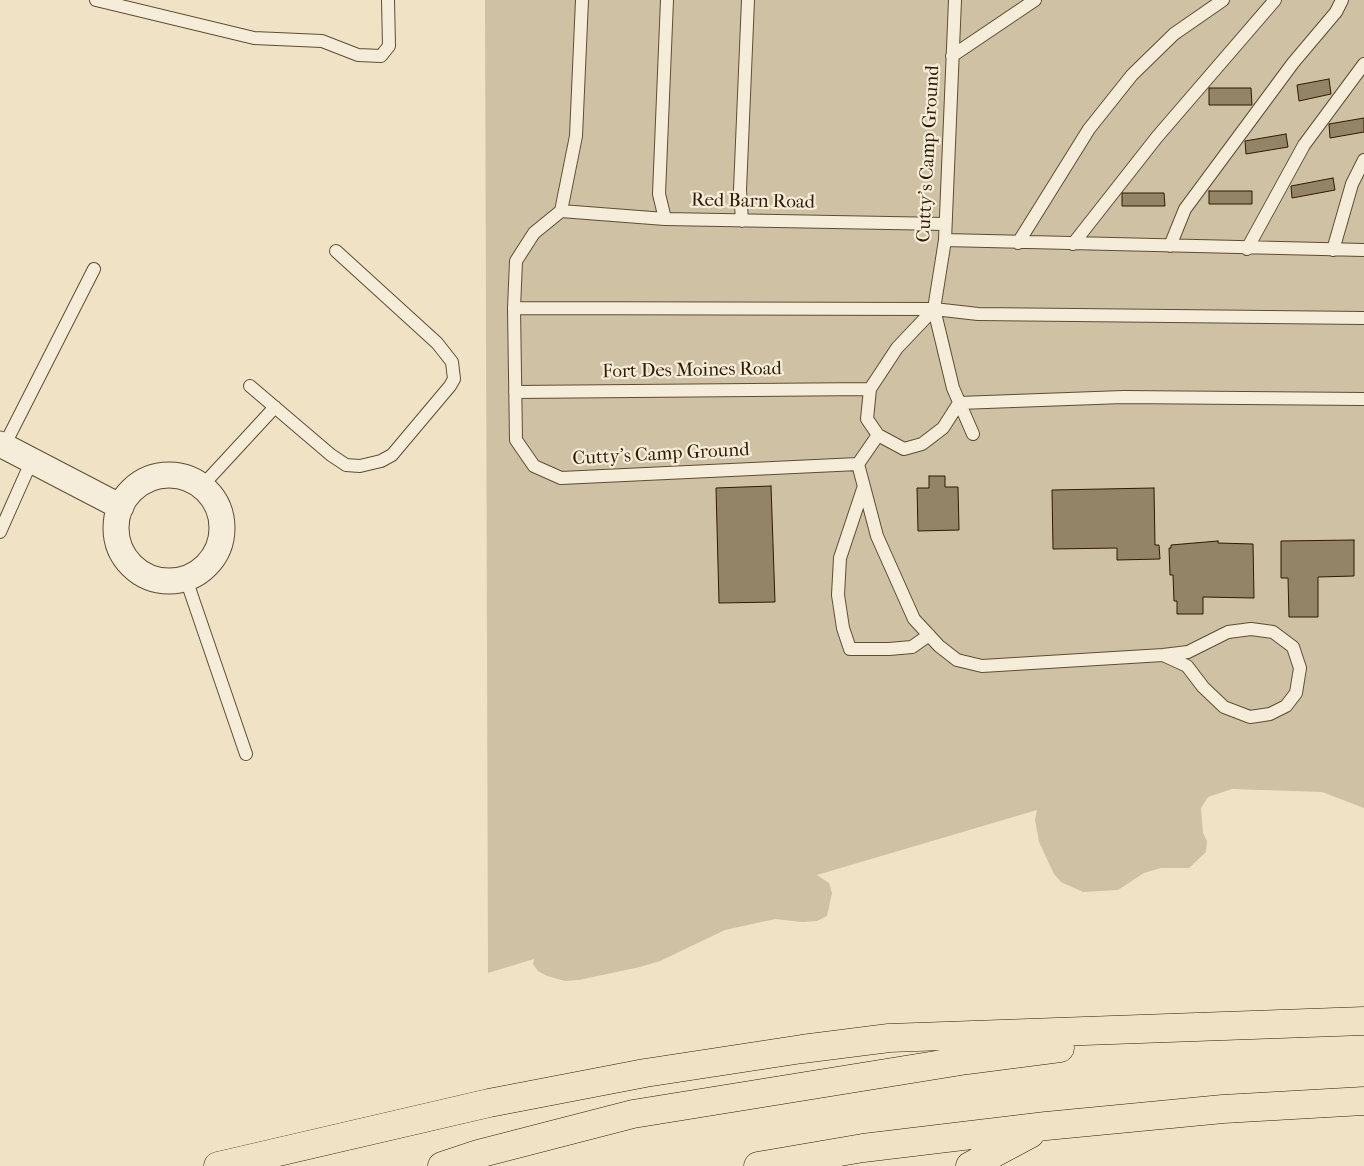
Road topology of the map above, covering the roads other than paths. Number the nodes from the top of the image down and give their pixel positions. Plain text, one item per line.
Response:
1 (96, 0) edge
2 (388, 0) edge
3 (582, 0) edge
4 (667, 0) edge
5 (748, 0) edge
6 (954, 0) edge
7 (1035, 0) edge
8 (1223, 0) edge
9 (1275, 0) edge
10 (1342, 0) edge
11 (952, 56) junction
12 (1364, 64) edge
13 (1364, 160) edge
14 (560, 211) junction
15 (665, 219) junction
16 (742, 221) junction
17 (945, 224) junction
18 (945, 240) junction
19 (1018, 243) junction
20 (1073, 244) junction
21 (1170, 246) junction
22 (1247, 249) junction
23 (1333, 250) junction
24 (1364, 250) edge
25 (336, 251) dead end
26 (94, 269) dead end
27 (514, 308) junction
28 (934, 309) junction
29 (1364, 318) edge
30 (250, 386) dead end
31 (870, 388) junction
32 (514, 392) junction
33 (1364, 399) edge
34 (959, 403) junction
35 (275, 407) junction
36 (973, 434) dead end
37 (878, 436) junction
38 (2, 446) edge
39 (32, 460) junction
40 (858, 464) junction
41 (202, 486) junction
42 (863, 489) junction
43 (121, 506) junction
44 (0, 532) edge
45 (186, 579) junction
46 (929, 636) junction
47 (1163, 655) junction
48 (246, 754) dead end
49 (1364, 1021) edge
50 (1235, 1026) junction
51 (1364, 1101) edge
52 (1046, 1126) junction
53 (218, 1166) edge
54 (442, 1166) edge
55 (758, 1166) edge
56 (970, 1166) edge

1 - 2 lane
3 - 14 lane
4 - 15 lane
5 - 16 lane
6 - 11 lane, Cutty's Camp Ground
7 - 11 lane
8 - 19 lane
9 - 20 lane
10 - 21 lane
11 - 17 lane, Cutty's Camp Ground
12 - 22 lane
13 - 23 lane
14 - 15 lane, Red Barn Road
14 - 27 lane, Cutty's Camp Ground
15 - 16 lane, Red Barn Road
16 - 17 lane, Red Barn Road
17 - 18 lane, Cutty's Camp Ground
18 - 19 lane
18 - 28 lane, Cutty's Camp Ground
19 - 20 lane
20 - 21 lane
21 - 22 lane
22 - 23 lane
23 - 24 lane
25 - 35 lane
26 - 38 lane
27 - 28 lane
27 - 32 lane, Cutty's Camp Ground
28 - 29 lane
28 - 31 lane
28 - 34 lane, Cutty's Camp Ground
30 - 35 lane
31 - 32 lane, Fort Des Moines Road
31 - 37 lane
32 - 40 lane, Cutty's Camp Ground
33 - 34 lane
34 - 36 lane, Cutty's Camp Ground
34 - 37 lane
35 - 41 lane
37 - 40 lane
38 - 39 street
39 - 43 street
39 - 44 lane
40 - 42 lane
41 - 43 street
41 - 45 street
42 - 46 lane
42 - 46 lane
43 - 45 street
45 - 48 lane
46 - 47 lane
47 - 47 lane
49 - 50 highway
50 - 53 highway
50 - 54 highway
51 - 52 highway
52 - 55 highway
52 - 56 highway

